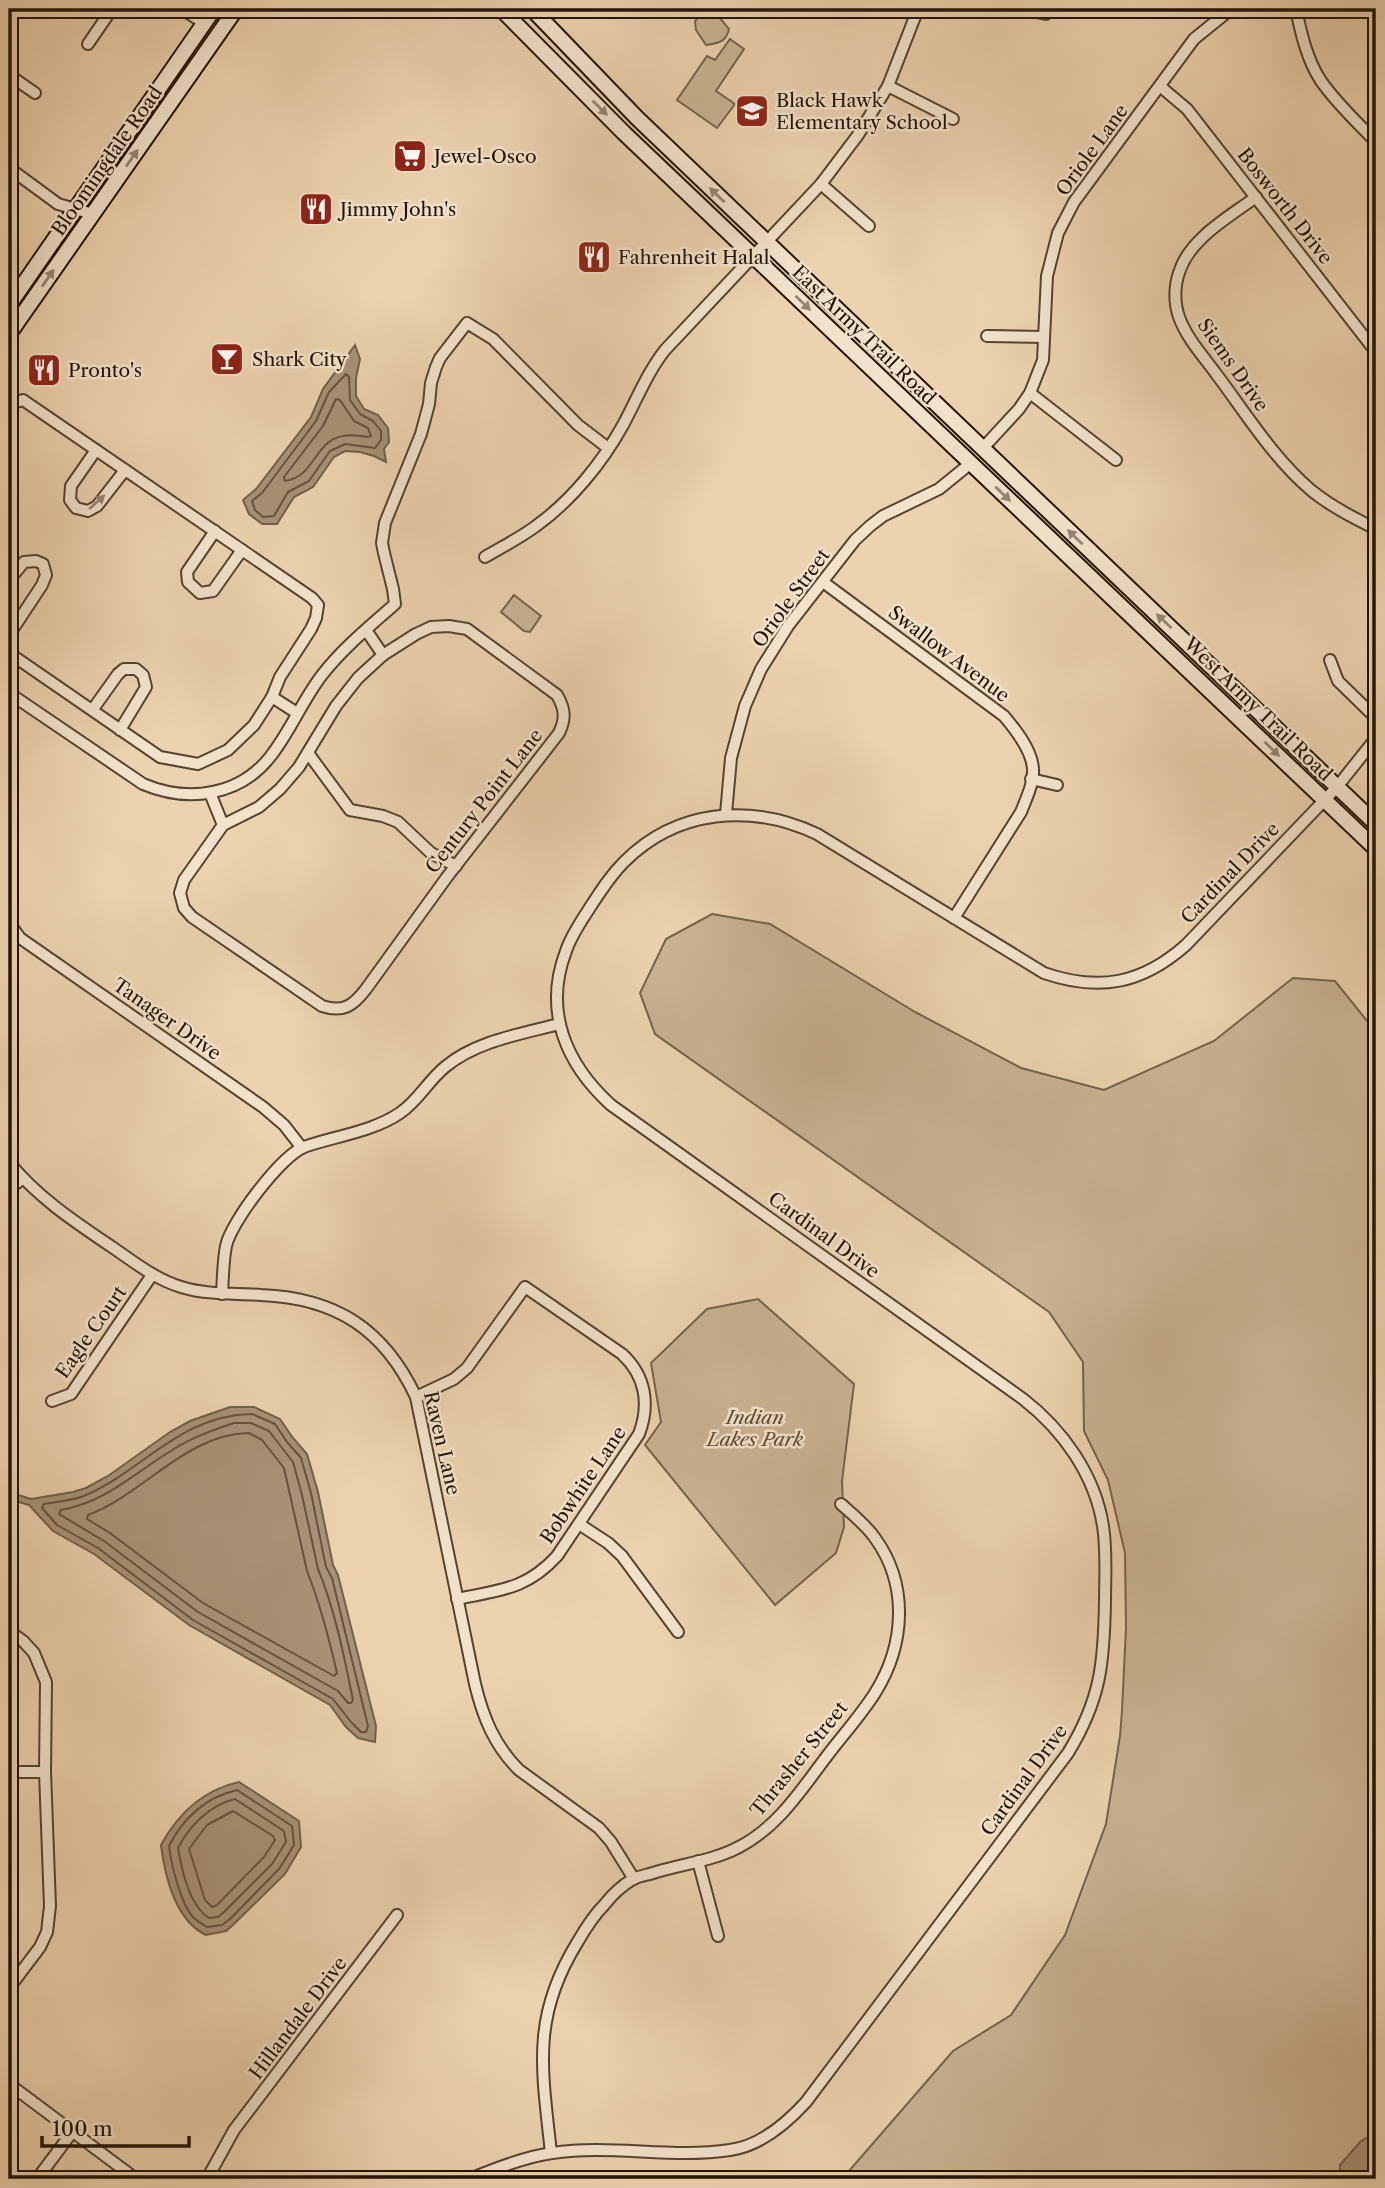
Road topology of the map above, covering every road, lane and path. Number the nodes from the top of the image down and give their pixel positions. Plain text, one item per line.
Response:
1 (112, 9) edge
2 (182, 9) edge
3 (214, 9) edge
4 (236, 9) edge
5 (501, 9) edge
6 (532, 9) edge
7 (918, 9) edge
8 (1021, 9) edge
9 (1231, 9) edge
10 (1296, 9) edge
11 (1046, 14) dead end
12 (204, 23) junction
13 (88, 44) dead end
14 (9, 75) edge
15 (888, 86) junction
16 (1161, 87) junction
17 (35, 93) dead end
18 (953, 120) dead end
19 (1376, 142) edge
20 (9, 168) edge
21 (821, 184) junction
22 (1256, 198) junction
23 (75, 209) junction
24 (93, 214) junction
25 (869, 226) dead end
26 (766, 242) junction
27 (754, 256) junction
28 (9, 305) edge
29 (9, 334) edge
30 (986, 336) dead end
31 (1044, 337) junction
32 (1376, 352) edge
33 (1030, 393) junction
34 (9, 404) edge
35 (608, 448) junction
36 (983, 449) junction
37 (96, 450) junction
38 (1116, 460) dead end
39 (971, 463) junction
40 (125, 470) junction
41 (1376, 529) edge
42 (215, 531) junction
43 (242, 550) junction
44 (485, 557) dead end
45 (9, 580) edge
46 (823, 582) junction
47 (1124, 584) joint
48 (1113, 598) joint
49 (366, 629) junction
50 (9, 635) edge
51 (9, 653) edge
52 (383, 655) junction
53 (1330, 660) dead end
54 (9, 693) edge
55 (272, 697) junction
56 (93, 709) junction
57 (297, 713) junction
58 (1376, 718) edge
59 (120, 730) junction
60 (1376, 738) edge
61 (308, 752) junction
62 (1031, 779) junction
63 (1057, 785) dead end
64 (1337, 787) junction
65 (210, 793) junction
66 (1325, 799) junction
67 (726, 814) junction
68 (1376, 824) edge
69 (223, 825) junction
70 (1376, 849) edge
71 (456, 866) junction
72 (954, 918) junction
73 (9, 923) edge
74 (559, 1024) junction
75 (302, 1148) junction
76 (9, 1162) edge
77 (22, 1179) junction
78 (9, 1189) edge
79 (152, 1275) junction
80 (222, 1294) junction
81 (416, 1397) junction
82 (52, 1401) dead end
83 (841, 1504) dead end
84 (579, 1524) junction
85 (457, 1599) junction
86 (9, 1631) edge
87 (678, 1632) dead end
88 (9, 1772) edge
89 (45, 1772) junction
90 (698, 1861) junction
91 (634, 1879) junction
92 (397, 1915) dead end
93 (718, 1936) dead end
94 (9, 1988) edge
95 (9, 2084) edge
96 (74, 2131) junction
97 (551, 2153) junction
98 (37, 2179) edge
99 (136, 2179) edge
100 (207, 2179) edge
101 (470, 2179) edge

1 - 13 street
2 - 12 street
3 - 12 main road, Bloomingdale Road
24 -> 4 main road, Bloomingdale Road
5 -> 27 main road, East Army Trail Road
26 -> 6 main road, East Army Trail Road
7 - 15 street
8 - 11 street
9 - 16 street, Oriole Lane
10 - 19 street
12 - 23 main road, Bloomingdale Road
14 - 17 street
15 - 18 street
15 - 21 street
16 - 22 street, Bosworth Drive
16 - 31 street, Oriole Lane
20 - 23 street
21 - 25 street
21 - 26 street
22 - 32 street, Bosworth Drive
22 - 41 street, Siems Drive
23 - 24 street
23 - 28 main road, Bloomingdale Road
29 -> 24 main road, Bloomingdale Road
26 - 27 street
26 - 36 main road, East Army Trail Road
27 - 35 street
27 -> 39 main road, East Army Trail Road
30 - 31 street
31 - 33 street, Oriole Lane
33 - 36 street, Oriole Lane
33 - 38 street
34 - 37 street
35 - 44 street
35 - 49 street
47 -> 36 main road, East Army Trail Road
37 - 40 street
37 -> 40 street
39 - 46 street, Oriole Street
39 -> 48 main road, East Army Trail Road
40 - 42 street
42 - 43 street
42 - 43 street
43 - 55 street
45 - 50 street
46 - 62 street, Swallow Avenue
46 - 67 street, Oriole Street
64 -> 47 main road, West Army Trail Road
48 -> 66 main road, West Army Trail Road
49 - 52 street
49 - 57 street
51 - 56 street
52 - 61 street, Century Point Lane
52 - 71 street, Century Point Lane
53 - 58 street
54 - 65 street
55 - 57 street
55 - 59 street
56 - 59 street
56 - 59 street
57 - 65 street
60 - 64 street, Cardinal Drive
61 - 69 street, Century Point Lane
61 - 71 street
62 - 63 street
62 - 72 street, Swallow Avenue
64 - 66 street, Cardinal Drive
64 - 68 main road, West Army Trail Road
65 - 69 street
66 - 70 main road, West Army Trail Road
66 - 72 street, Cardinal Drive
67 - 72 street, Cardinal Drive
67 - 74 street, Cardinal Drive
69 - 71 street, Century Point Lane
73 - 75 street, Tanager Drive
74 - 75 street
74 - 97 street, Cardinal Drive
75 - 80 street
76 - 77 street, Raven Lane
77 - 78 street
77 - 79 street, Raven Lane
79 - 80 street, Raven Lane
79 - 82 street, Eagle Court
80 - 81 street, Raven Lane
81 - 84 street, Bobwhite Lane
81 - 85 street, Raven Lane
83 - 90 street, Thrasher Street
84 - 85 street, Bobwhite Lane
84 - 87 street
85 - 91 street, Raven Lane
86 - 89 street
88 - 89 street
89 - 94 street
90 - 91 street, Thrasher Street
90 - 93 street
91 - 97 street, Thrasher Street
92 - 100 street, Hillandale Drive
95 - 96 street
96 - 98 street
96 - 99 street
97 - 101 street, Cardinal Drive

